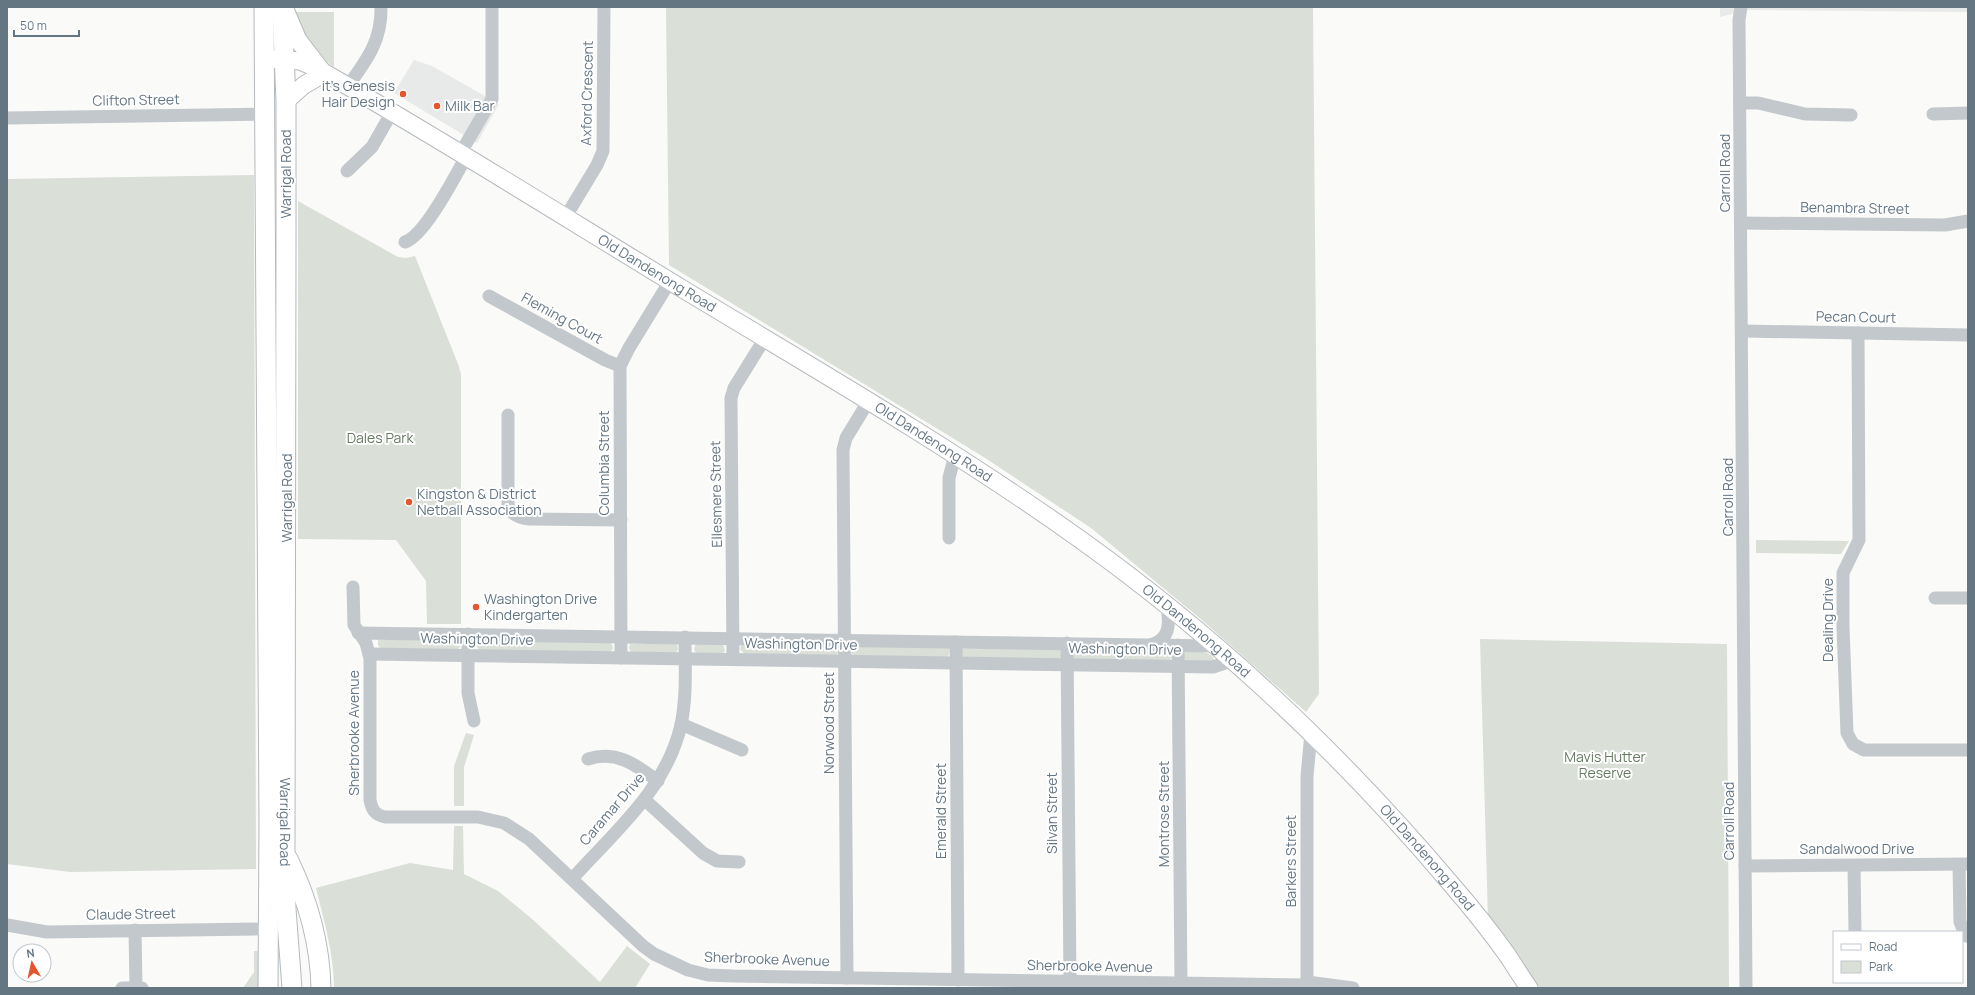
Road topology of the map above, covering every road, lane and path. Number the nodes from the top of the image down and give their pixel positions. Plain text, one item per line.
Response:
1 (264, 7) edge
2 (283, 7) edge
3 (381, 7) edge
4 (492, 7) edge
5 (604, 7) edge
6 (1741, 7) edge
7 (285, 58) junction
8 (264, 59) junction
9 (323, 72) junction
10 (348, 86) junction
11 (286, 101) junction
12 (1741, 103) junction
13 (392, 112) junction
14 (1968, 113) edge
15 (265, 114) junction
16 (1934, 114) dead end
17 (1851, 115) dead end
18 (7, 118) edge
19 (463, 156) junction
20 (347, 171) dead end
21 (565, 218) junction
22 (1968, 221) edge
23 (1741, 223) junction
24 (405, 242) dead end
25 (670, 281) junction
26 (489, 296) dead end
27 (1743, 331) junction
28 (1858, 334) junction
29 (1968, 335) edge
30 (765, 338) junction
31 (620, 366) junction
32 (868, 402) junction
33 (508, 415) dead end
34 (955, 456) junction
35 (621, 520) junction
36 (949, 538) dead end
37 (353, 587) dead end
38 (1935, 598) dead end
39 (1968, 598) edge
40 (1168, 607) junction
41 (358, 633) junction
42 (468, 634) junction
43 (621, 636) junction
44 (686, 637) junction
45 (733, 638) junction
46 (844, 640) junction
47 (956, 642) junction
48 (1067, 643) junction
49 (1150, 645) junction
50 (1178, 645) junction
51 (1213, 646) junction
52 (368, 651) junction
53 (468, 655) junction
54 (621, 658) junction
55 (685, 659) junction
56 (733, 659) junction
57 (844, 661) junction
58 (1231, 661) junction
59 (955, 663) junction
60 (1067, 664) junction
61 (1178, 666) junction
62 (474, 721) dead end
63 (681, 724) junction
64 (1311, 733) junction
65 (742, 750) dead end
66 (1968, 750) edge
67 (588, 759) dead end
68 (658, 781) junction
69 (645, 800) junction
70 (285, 854) junction
71 (739, 862) dead end
72 (1963, 864) edge
73 (1745, 866) junction
74 (1854, 866) junction
75 (572, 879) junction
76 (7, 925) edge
77 (256, 929) dead end
78 (135, 930) junction
79 (1854, 931) edge
80 (1966, 936) dead end
81 (1508, 956) junction
82 (847, 978) junction
83 (958, 980) junction
84 (1070, 982) junction
85 (1181, 984) junction
86 (1307, 985) edge
87 (122, 988) edge
88 (138, 988) edge
89 (268, 988) edge
90 (292, 988) edge
91 (320, 988) edge
92 (1353, 988) edge
93 (1529, 988) edge
94 (1537, 988) edge
95 (1746, 988) edge

1 - 8 highway, Warrigal Road
2 - 7 highway, Warrigal Road
2 - 9 main road
3 - 10 street
4 - 19 street
5 - 21 street, Axford Crescent
6 - 12 street, Carroll Road
7 - 8 main road, Old Dandenong Road
7 - 9 main road, Old Dandenong Road
7 - 11 highway, Warrigal Road
8 - 15 highway, Warrigal Road
9 - 10 main road, Old Dandenong Road
9 - 11 main road
10 - 13 main road, Old Dandenong Road
11 - 70 highway, Warrigal Road
12 - 17 street
12 - 23 street, Carroll Road
13 - 19 main road, Old Dandenong Road
13 - 20 street
14 - 16 street
15 - 18 street, Clifton Street
15 - 89 highway, Warrigal Road
19 - 21 main road, Old Dandenong Road
19 - 24 street
21 - 25 main road, Old Dandenong Road
22 - 23 street, Benambra Street
23 - 27 street, Carroll Road
25 - 30 main road, Old Dandenong Road
25 - 31 street, Columbia Street
26 - 31 street, Fleming Court
27 - 28 street, Pecan Court
27 - 73 street, Carroll Road
28 - 29 street, Pecan Court
28 - 66 street, Dealing Drive
30 - 32 main road, Old Dandenong Road
30 - 45 street, Ellesmere Street
31 - 35 street, Columbia Street
32 - 34 main road, Old Dandenong Road
32 - 46 street, Norwood Street
33 - 35 street
34 - 36 street
34 - 40 main road, Old Dandenong Road
35 - 43 street, Columbia Street
37 - 41 street
38 - 39 street
40 - 49 street
40 - 51 main road, Old Dandenong Road
41 - 42 street, Washington Drive
41 - 52 street
42 - 43 street, Washington Drive
42 - 53 street
43 - 44 street, Washington Drive
43 - 54 street, Columbia Street
44 - 45 street, Washington Drive
44 - 55 street, Caramar Drive
45 - 46 street, Washington Drive
45 - 56 street, Ellesmere Street
46 - 47 street, Washington Drive
46 - 57 street, Norwood Street
47 - 48 street, Washington Drive
47 - 59 street, Emerald Street
48 - 49 street, Washington Drive
48 - 60 street, Silvan Street
49 - 50 street, Washington Drive
50 - 51 street, Washington Drive
50 - 61 street, Montrose Street
51 - 58 main road, Old Dandenong Road
52 - 53 street, Washington Drive
52 - 75 street, Sherbrooke Avenue
53 - 54 street, Washington Drive
53 - 62 street
54 - 55 street, Washington Drive
55 - 56 street, Washington Drive
55 - 63 street, Caramar Drive
56 - 57 street, Washington Drive
57 - 59 street, Washington Drive
57 - 82 street, Norwood Street
58 - 61 street, Washington Drive
58 - 64 main road, Old Dandenong Road
59 - 60 street, Washington Drive
59 - 83 street, Emerald Street
60 - 61 street, Washington Drive
60 - 84 street, Silvan Street
61 - 85 street, Montrose Street
63 - 65 street
63 - 68 street, Caramar Drive
64 - 81 main road, Old Dandenong Road
64 - 86 street, Barkers Street
67 - 68 street
68 - 69 street, Caramar Drive
69 - 71 street
69 - 75 street, Caramar Drive
70 - 90 highway, Warrigal Road
70 - 91 highway
72 - 74 street, Sandalwood Drive
72 - 80 street
73 - 74 street, Sandalwood Drive
73 - 95 street, Carroll Road
74 - 79 street
75 - 82 street, Sherbrooke Avenue
76 - 78 street, Claude Street
77 - 78 street, Claude Street
78 - 88 street
81 - 93 main road, Old Dandenong Road
81 - 94 main road, Old Dandenong Road
82 - 83 street, Sherbrooke Avenue
83 - 84 street, Sherbrooke Avenue
84 - 85 street, Sherbrooke Avenue
85 - 86 street, Sherbrooke Avenue
86 - 92 street, Sherbrooke Avenue
87 - 88 street

